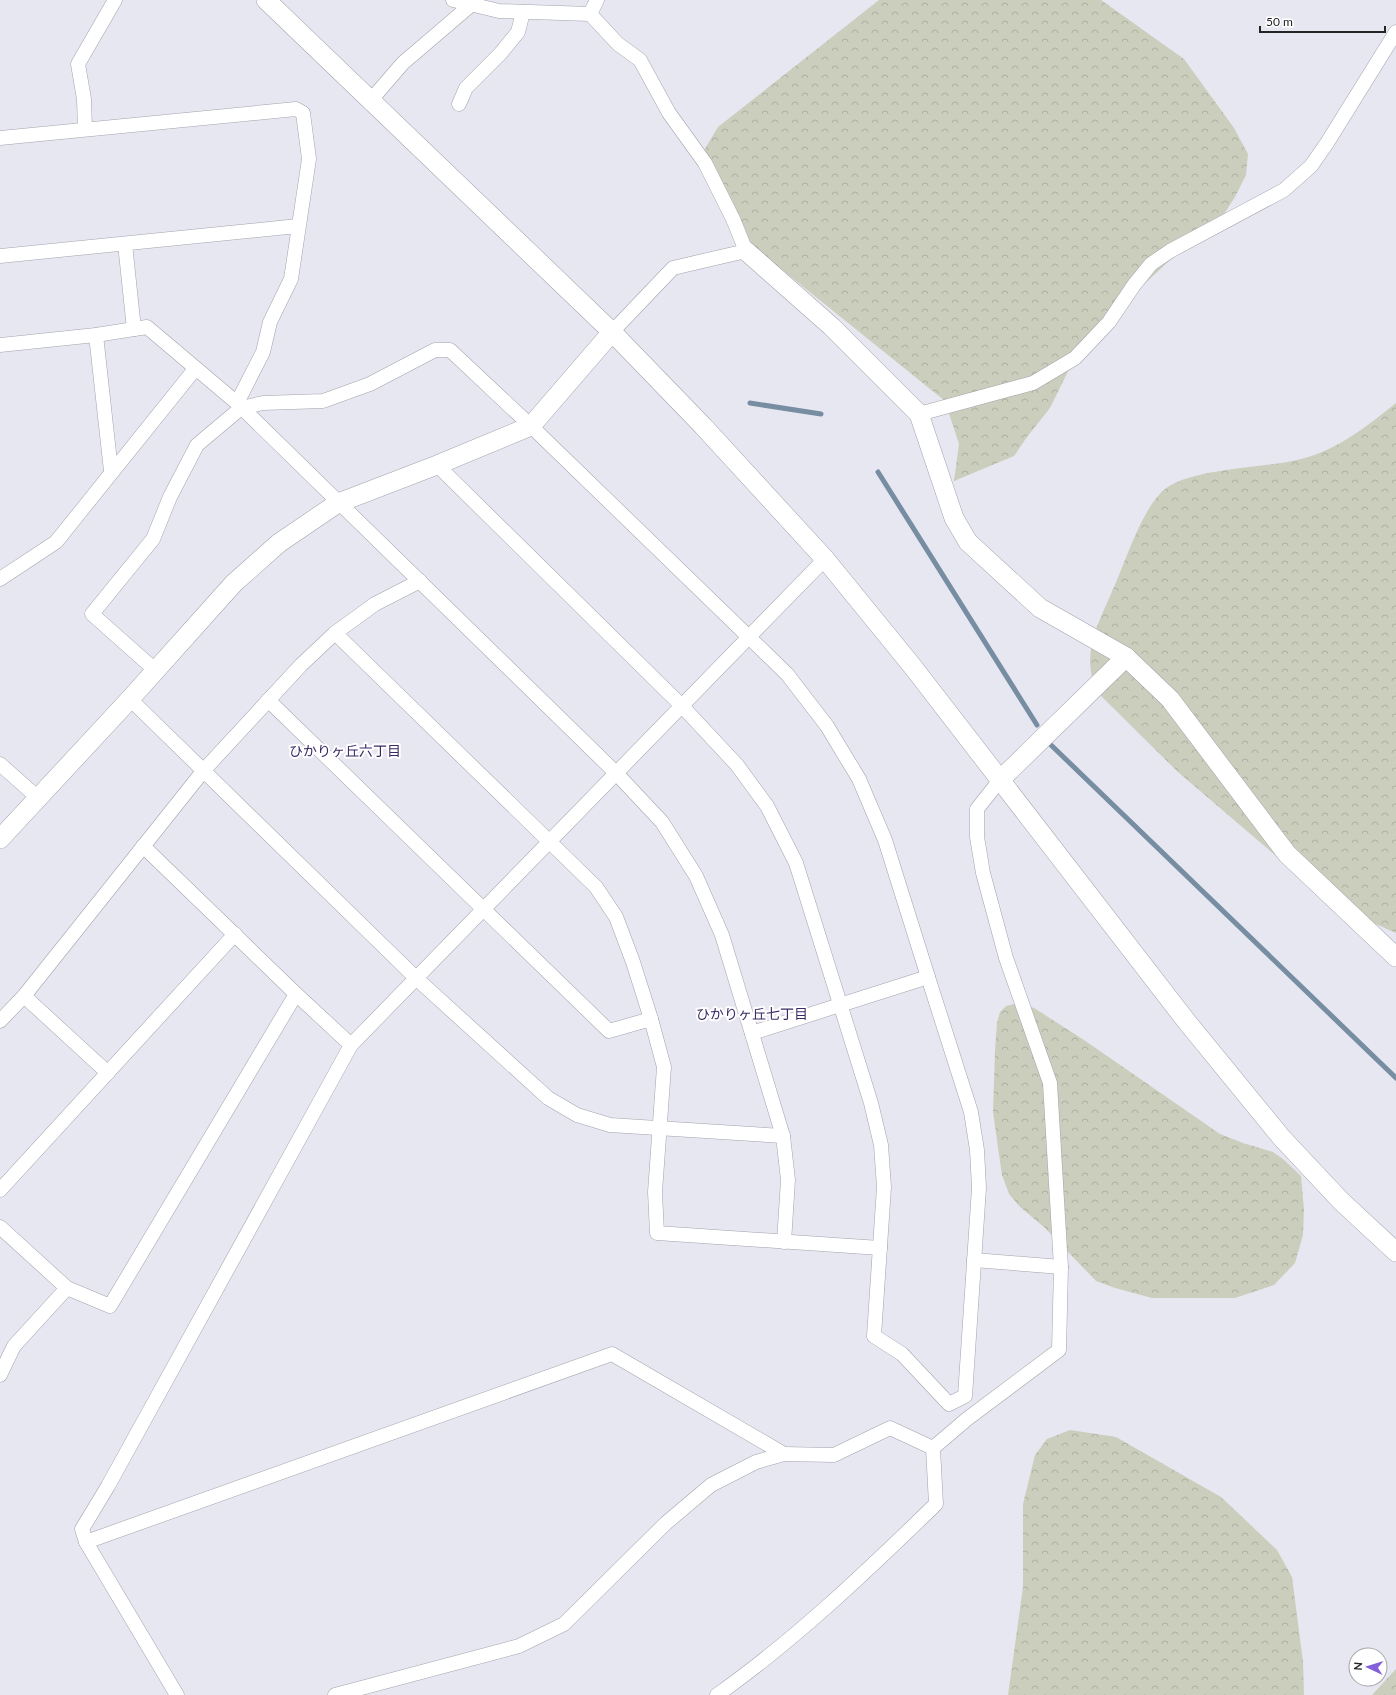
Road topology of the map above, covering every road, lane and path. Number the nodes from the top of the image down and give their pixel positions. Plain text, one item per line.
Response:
1 (115, 0) edge
2 (266, 0) edge
3 (453, 0) edge
4 (597, 0) edge
5 (472, 4) junction
6 (523, 12) junction
7 (590, 14) junction
8 (1396, 32) edge
9 (371, 100) junction
10 (459, 104) dead end
11 (85, 129) junction
12 (0, 138) edge
13 (298, 226) junction
14 (125, 244) junction
15 (746, 251) junction
16 (0, 256) edge
17 (134, 330) junction
18 (612, 332) junction
19 (96, 335) junction
20 (0, 345) edge
21 (195, 369) junction
22 (239, 405) junction
23 (919, 414) junction
24 (531, 426) junction
25 (437, 465) junction
26 (111, 471) junction
27 (338, 503) junction
28 (825, 560) junction
29 (0, 579) edge
30 (420, 581) junction
31 (335, 633) junction
32 (748, 637) junction
33 (1126, 657) junction
34 (155, 670) junction
35 (130, 699) junction
36 (268, 700) junction
37 (682, 706) junction
38 (0, 764) edge
39 (204, 770) junction
40 (616, 772) junction
41 (1000, 780) junction
42 (37, 797) junction
43 (0, 839) edge
44 (549, 841) junction
45 (143, 846) junction
46 (483, 910) junction
47 (235, 934) junction
48 (1396, 957) edge
49 (928, 977) junction
50 (417, 979) junction
51 (296, 994) junction
52 (24, 996) junction
53 (840, 1004) junction
54 (651, 1019) junction
55 (0, 1021) edge
56 (752, 1033) junction
57 (351, 1045) junction
58 (108, 1073) junction
59 (660, 1129) junction
60 (783, 1136) junction
61 (0, 1190) edge
62 (0, 1227) edge
63 (784, 1242) junction
64 (880, 1248) junction
65 (1396, 1252) edge
66 (974, 1260) junction
67 (1061, 1267) junction
68 (67, 1288) junction
69 (0, 1375) edge
70 (933, 1448) junction
71 (784, 1454) junction
72 (86, 1542) junction
73 (176, 1695) edge
74 (335, 1695) edge
75 (717, 1695) edge

1 - 11 street
2 - 9 street
3 - 5 street
4 - 7 street
5 - 6 street
5 - 9 street
6 - 7 street
6 - 10 street
7 - 15 street
8 - 23 street
9 - 18 street
11 - 12 street
11 - 13 street
13 - 14 street
13 - 22 street
14 - 16 street
14 - 17 street
15 - 18 street
15 - 23 street
17 - 19 street
17 - 21 street
18 - 24 street
18 - 28 street
19 - 20 street
19 - 26 street
21 - 22 street
21 - 26 street
22 - 24 street
22 - 27 street
22 - 34 street
23 - 33 street
24 - 25 street
24 - 32 street
25 - 27 street
25 - 37 street
26 - 29 street
27 - 30 street
27 - 34 street
28 - 32 street
28 - 41 street
30 - 31 street
30 - 40 street
31 - 36 street
31 - 44 street
32 - 37 street
32 - 49 street
33 - 41 street
33 - 48 street
34 - 35 street
35 - 39 street
35 - 42 street
36 - 39 street
36 - 46 street
37 - 40 street
37 - 53 street
38 - 42 street
39 - 45 street
39 - 50 street
40 - 44 street
40 - 56 street
41 - 65 street
41 - 67 street
42 - 43 street
44 - 46 street
44 - 54 street
45 - 47 street
45 - 52 street
46 - 50 street
46 - 54 street
47 - 51 street
47 - 58 street
49 - 53 street
49 - 66 street
50 - 57 street
50 - 59 street
51 - 57 street
51 - 68 street
52 - 55 street
52 - 58 street
53 - 56 street
53 - 64 street
54 - 59 street
56 - 60 street
57 - 72 street
58 - 61 street
59 - 60 street
59 - 63 street
60 - 63 street
62 - 68 street
63 - 64 street
64 - 66 street
66 - 67 street
67 - 70 street
68 - 69 street
70 - 71 street
70 - 75 street
71 - 72 street
71 - 74 street
72 - 73 street

